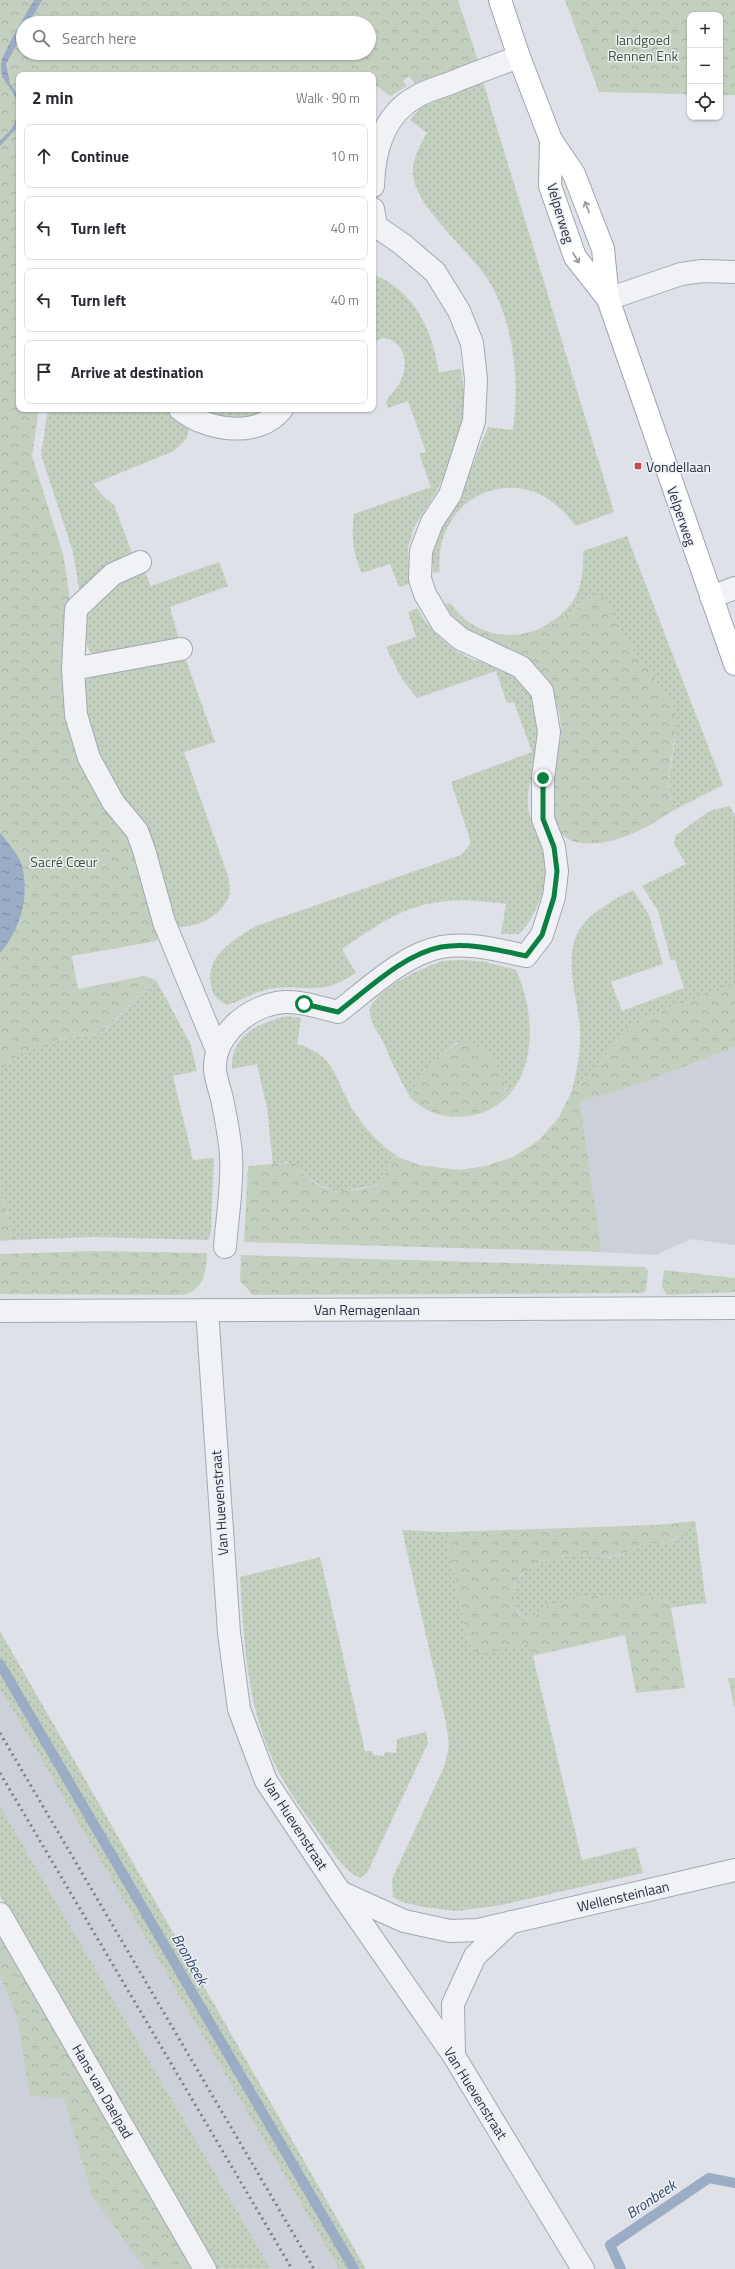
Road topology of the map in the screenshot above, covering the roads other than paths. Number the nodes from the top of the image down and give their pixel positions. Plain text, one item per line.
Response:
1 (500, 0) edge
2 (519, 57) junction
3 (551, 140) junction
4 (376, 155) edge
5 (376, 222) edge
6 (735, 272) edge
7 (608, 299) junction
8 (184, 412) edge
9 (280, 412) edge
10 (140, 562) dead end
11 (735, 588) edge
12 (711, 597) junction
13 (181, 649) dead end
14 (735, 664) edge
15 (73, 669) junction
16 (217, 1050) junction
17 (225, 1247) dead end
18 (735, 1308) edge
19 (207, 1310) junction
20 (0, 1311) edge
21 (735, 1870) edge
22 (340, 1892) junction
23 (0, 1914) edge
24 (512, 1921) junction
25 (454, 2056) junction
26 (205, 2269) edge
27 (583, 2269) edge

1 - 2 main road, Velperweg
2 - 3 main road, Velperweg
2 - 4 street
7 -> 3 main road, Velperweg
3 -> 7 main road, Velperweg
5 - 16 street
6 - 7 street
7 - 12 main road, Velperweg
8 - 9 street
10 - 15 street
11 - 12 street
12 - 14 main road, Velperweg
13 - 15 street
15 - 16 street
16 - 17 street
18 - 19 street, Van Remagenlaan
19 - 20 street, Van Remagenlaan
19 - 22 street, Van Huevenstraat
21 - 24 street, Wellensteinlaan
22 - 24 street, Wellensteinlaan
22 - 25 street, Van Huevenstraat
23 - 26 street, Hans van Daelpad
24 - 25 street, Wellensteinlaan
25 - 27 street, Van Huevenstraat

